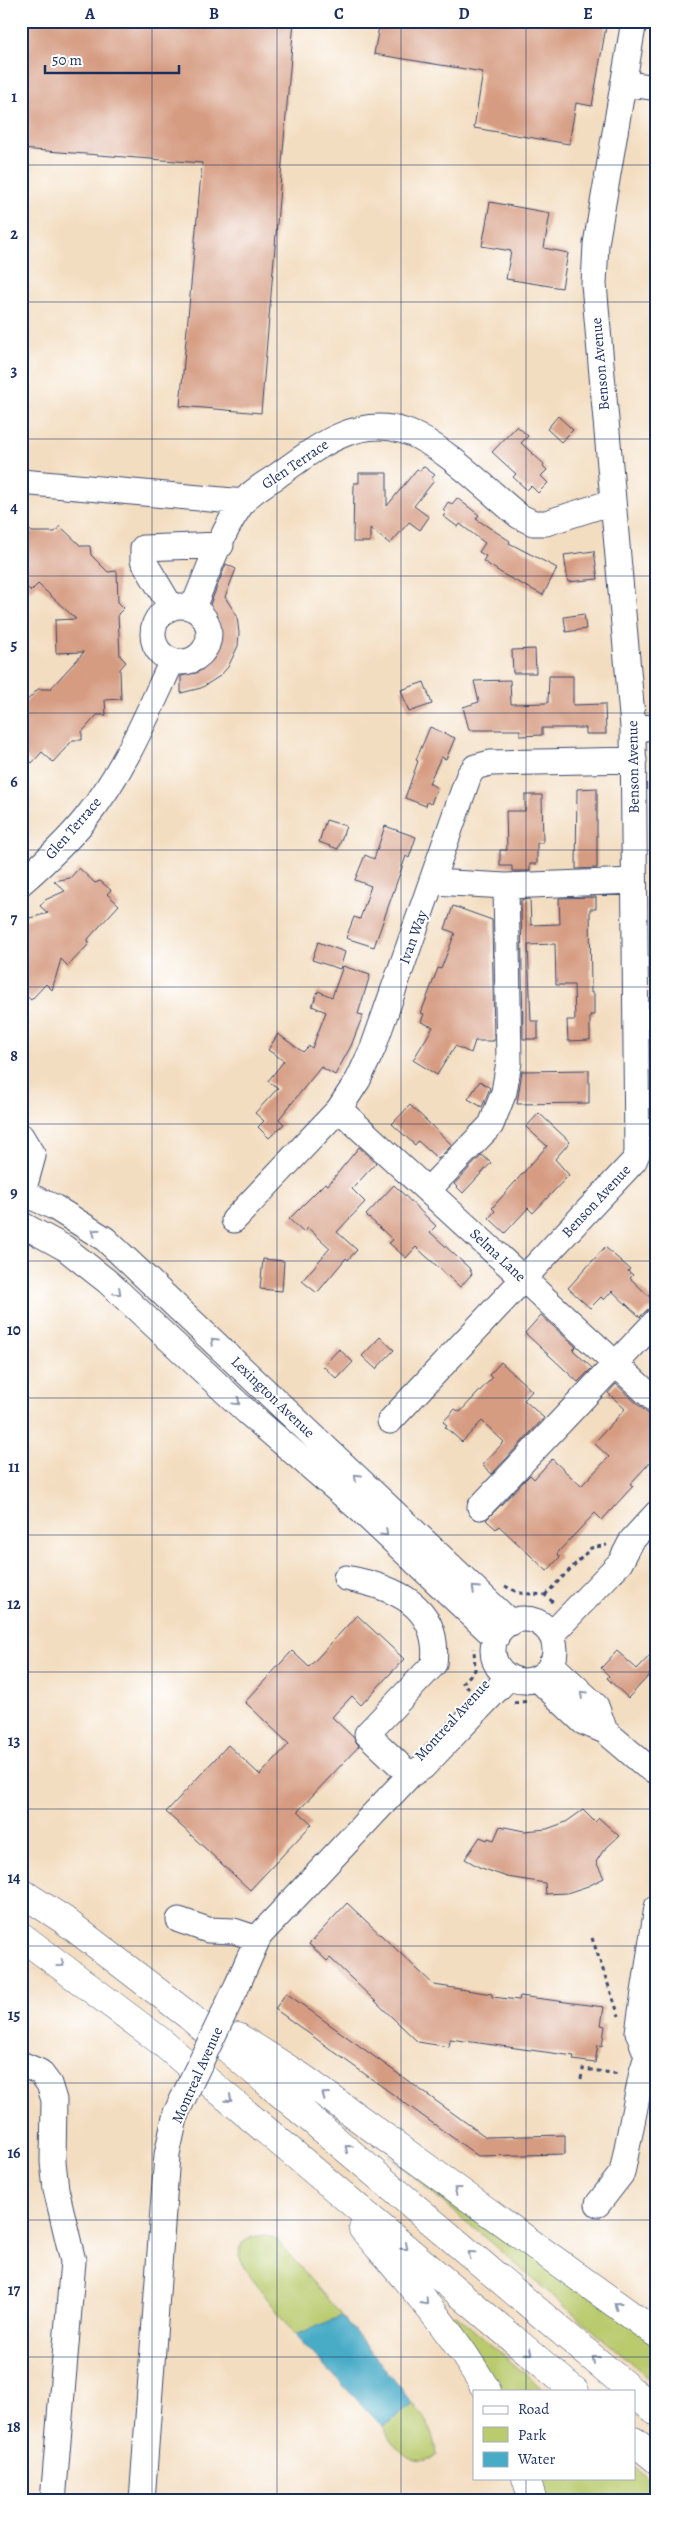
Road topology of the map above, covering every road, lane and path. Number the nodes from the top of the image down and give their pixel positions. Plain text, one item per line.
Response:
1 (634, 21) edge
2 (623, 83) junction
3 (657, 88) edge
4 (21, 482) edge
5 (244, 502) junction
6 (612, 502) junction
7 (221, 545) junction
8 (182, 607) junction
9 (172, 661) junction
10 (645, 727) edge
11 (634, 760) junction
12 (634, 881) junction
13 (433, 882) junction
14 (21, 883) edge
15 (506, 886) junction
16 (339, 1109) junction
17 (21, 1136) edge
18 (428, 1190) junction
19 (22, 1195) edge
20 (234, 1220) dead end
21 (21, 1224) edge
22 (524, 1278) junction
23 (657, 1320) edge
24 (616, 1363) junction
25 (657, 1402) edge
26 (390, 1421) dead end
27 (480, 1507) dead end
28 (657, 1513) edge
29 (591, 1548) dead end
30 (346, 1578) dead end
31 (545, 1595) dead end
32 (545, 1629) junction
33 (503, 1630) junction
34 (504, 1672) junction
35 (542, 1681) junction
36 (512, 1704) dead end
37 (657, 1772) edge
38 (410, 1775) junction
39 (21, 1892) edge
40 (657, 1907) edge
41 (179, 1920) dead end
42 (21, 1936) edge
43 (258, 1938) junction
44 (592, 1938) dead end
45 (105, 1952) junction
46 (638, 2032) junction
47 (652, 2056) edge
48 (21, 2064) edge
49 (626, 2074) dead end
50 (581, 2079) dead end
51 (314, 2171) junction
52 (598, 2204) dead end
53 (657, 2334) edge
54 (486, 2390) edge
55 (574, 2390) edge
56 (631, 2390) edge
57 (636, 2394) edge
58 (657, 2412) edge
59 (636, 2443) edge
60 (657, 2460) edge
61 (527, 2480) edge
62 (53, 2501) edge
63 (142, 2501) edge
64 (533, 2501) edge

1 - 2 street, Benson Avenue
2 - 3 street
2 - 6 street, Benson Avenue
4 - 5 street
5 - 6 street, Glen Terrace
5 - 7 street, Glen Terrace
6 - 10 street, Benson Avenue
7 - 8 street, Glen Terrace
7 - 8 street
8 - 9 street, Glen Terrace
8 - 9 street
9 - 14 street, Glen Terrace
10 - 11 street, Benson Avenue
11 - 12 street, Benson Avenue
11 - 13 street, Ivan Way
12 - 15 street
12 - 22 street, Benson Avenue
13 - 15 street
13 - 16 street, Ivan Way
15 - 18 street
16 - 18 street, Selma Lane
16 - 20 street, Ivan Way
17 - 19 street
18 - 22 street, Selma Lane
33 -> 19 street, Lexington Avenue
21 -> 33 street, Lexington Avenue
22 - 24 street, Selma Lane
22 - 26 street, Benson Avenue
23 - 24 street
24 - 25 street, Selma Lane
24 - 27 street
28 - 32 street
29 - 31 path
30 - 38 street
32 - 33 street
32 - 35 street
33 - 34 street
34 - 35 street
34 - 38 street, Montreal Avenue
35 - 36 path
35 - 37 street
38 - 43 street, Montreal Avenue
39 - 45 highway
40 - 46 street
41 - 43 street
42 -> 51 highway
43 - 63 street, Montreal Avenue, bridge
44 - 46 path
53 -> 45 highway
56 -> 45 highway
46 - 47 street
47 - 52 street
48 - 62 street
49 - 50 path
51 -> 54 highway
51 -> 55 highway
57 - 58 highway
59 - 60 highway
61 - 64 highway

